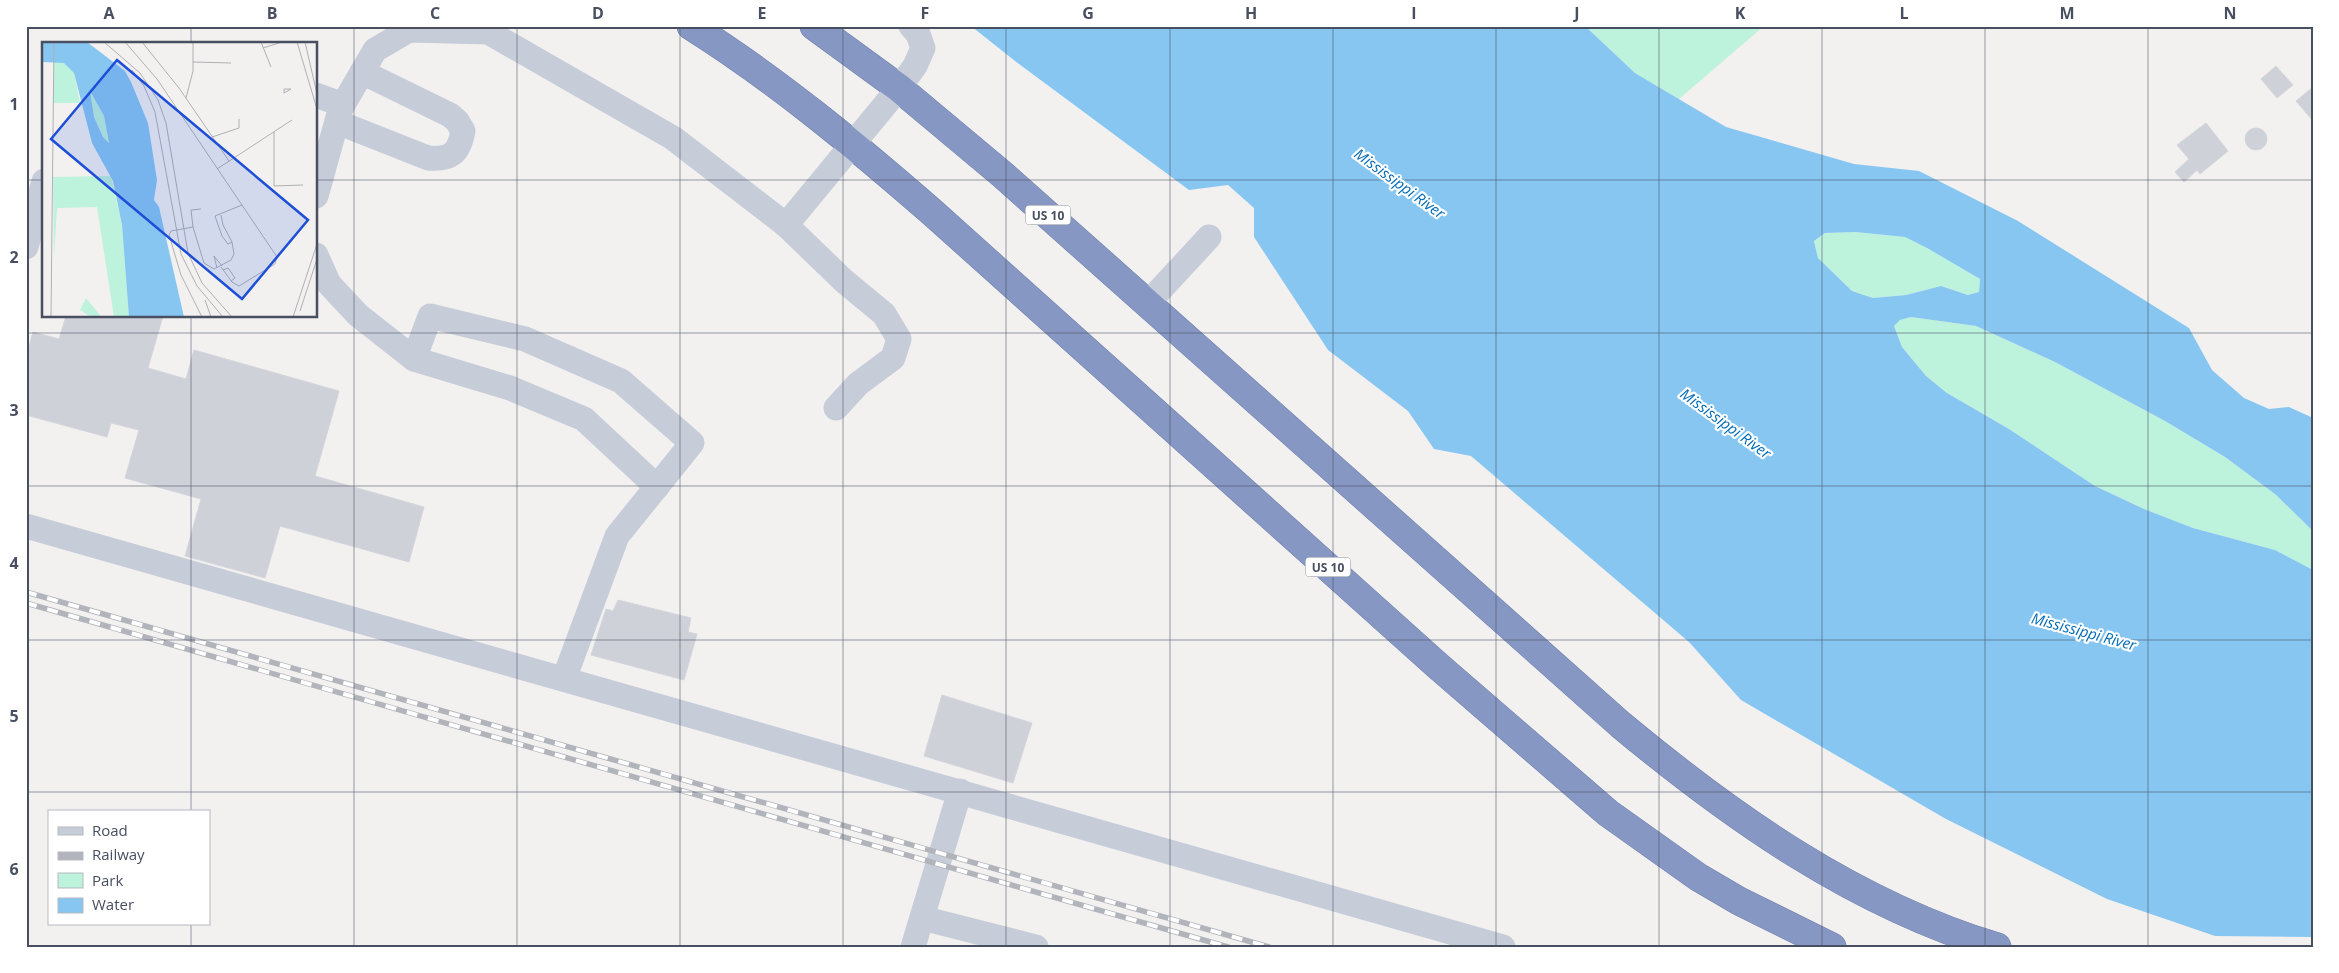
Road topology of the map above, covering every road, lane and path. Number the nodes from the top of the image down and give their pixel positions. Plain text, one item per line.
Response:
1 (691, 26) edge
2 (814, 26) edge
3 (911, 26) edge
4 (362, 72) junction
5 (899, 88) junction
6 (318, 97) edge
7 (340, 114) junction
8 (854, 145) junction
9 (42, 188) edge
10 (318, 189) edge
11 (786, 225) junction
12 (1209, 237) dead end
13 (26, 247) edge
14 (318, 259) edge
15 (1148, 303) junction
16 (414, 359) junction
17 (836, 408) dead end
18 (657, 486) junction
19 (26, 526) edge
20 (564, 679) junction
21 (960, 791) junction
22 (922, 918) junction
23 (913, 947) edge
24 (1036, 947) edge
25 (1503, 947) edge
26 (1832, 947) edge
27 (1996, 947) edge

1 - 8 highway, US 10
2 - 5 highway, US 10
3 - 5 street
4 - 7 street
4 - 7 street
4 - 11 street
5 - 8 street
5 - 15 highway, US 10
6 - 7 street
7 - 10 street
8 - 11 street
8 - 26 highway, US 10
9 - 13 street
11 - 17 street
12 - 15 street
14 - 16 street
15 - 27 highway, US 10
16 - 18 street
16 - 18 street
18 - 20 street
19 - 20 street
20 - 21 street
21 - 22 street
21 - 25 street
22 - 23 street
22 - 24 street

